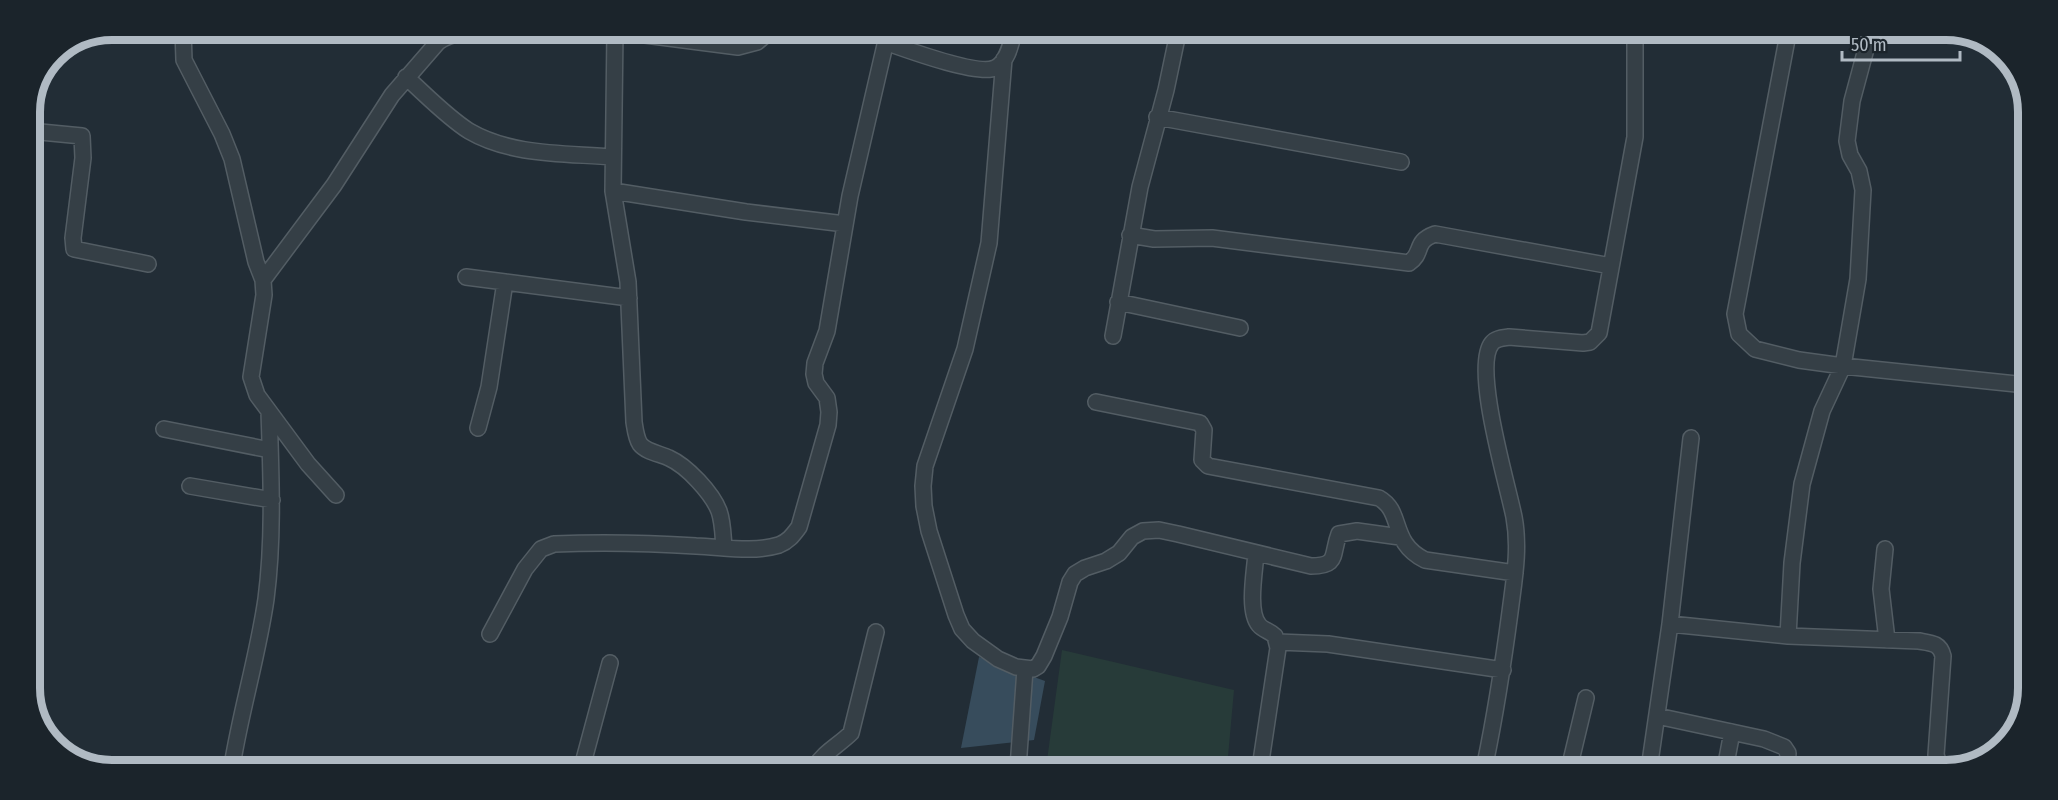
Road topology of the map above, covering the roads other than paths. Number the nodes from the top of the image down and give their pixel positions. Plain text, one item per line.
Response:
1 (183, 40) edge
2 (441, 40) edge
3 (614, 40) edge
4 (684, 40) edge
5 (760, 40) edge
6 (886, 40) edge
7 (895, 40) edge
8 (1011, 40) edge
9 (1178, 40) edge
10 (1635, 40) edge
11 (1782, 40) edge
12 (1868, 40) edge
13 (1004, 59) junction
14 (406, 77) junction
15 (1157, 117) junction
16 (40, 132) edge
17 (612, 157) junction
18 (1401, 162) dead end
19 (613, 191) junction
20 (845, 224) junction
21 (1130, 235) junction
22 (148, 264) dead end
23 (1611, 266) junction
24 (466, 278) dead end
25 (263, 280) junction
26 (506, 282) junction
27 (629, 298) junction
28 (1118, 302) junction
29 (1240, 328) dead end
30 (1113, 336) dead end
31 (1843, 366) junction
32 (2017, 384) edge
33 (1096, 402) dead end
34 (269, 411) junction
35 (478, 428) dead end
36 (164, 429) dead end
37 (1691, 438) dead end
38 (270, 450) junction
39 (190, 486) dead end
40 (336, 495) dead end
41 (272, 500) junction
42 (1400, 537) junction
43 (724, 548) junction
44 (1885, 549) dead end
45 (1256, 553) junction
46 (1515, 573) junction
47 (1670, 624) junction
48 (876, 632) dead end
49 (490, 634) dead end
50 (1788, 636) junction
51 (1887, 640) junction
52 (1278, 642) junction
53 (610, 663) dead end
54 (1025, 669) junction
55 (1503, 670) junction
56 (1586, 698) dead end
57 (1657, 716) junction
58 (1732, 732) junction
59 (233, 760) edge
60 (584, 760) edge
61 (821, 760) edge
62 (1019, 760) edge
63 (1261, 760) edge
64 (1486, 760) edge
65 (1571, 760) edge
66 (1650, 760) edge
67 (1727, 760) edge
68 (1788, 760) edge
69 (1938, 760) edge

1 - 25 street
2 - 14 street
3 - 17 street
4 - 5 street
6 - 20 street
7 - 13 street
8 - 13 street
9 - 15 street
10 - 23 street
11 - 31 street
12 - 31 street
13 - 54 street
14 - 17 street
14 - 25 street
15 - 18 street
15 - 21 street
16 - 22 street
17 - 19 street
19 - 20 street
19 - 27 street
20 - 43 street
21 - 23 street
21 - 28 street
23 - 46 street
24 - 26 street
25 - 34 street
26 - 27 street
26 - 35 street
27 - 43 street
28 - 29 street
28 - 30 street
31 - 32 street
31 - 50 street
33 - 42 street
34 - 38 street
34 - 40 street
36 - 38 street
37 - 47 street
38 - 41 street
39 - 41 street
41 - 59 street
42 - 45 street
42 - 46 street
43 - 49 street
44 - 51 street
45 - 52 street
45 - 54 street
46 - 55 street
47 - 50 street
47 - 57 street
48 - 61 street
50 - 51 street
51 - 69 street
52 - 55 street
52 - 63 street
53 - 60 street
54 - 62 street
55 - 64 street
56 - 65 street
57 - 58 street
57 - 66 street
58 - 67 street
58 - 68 street

